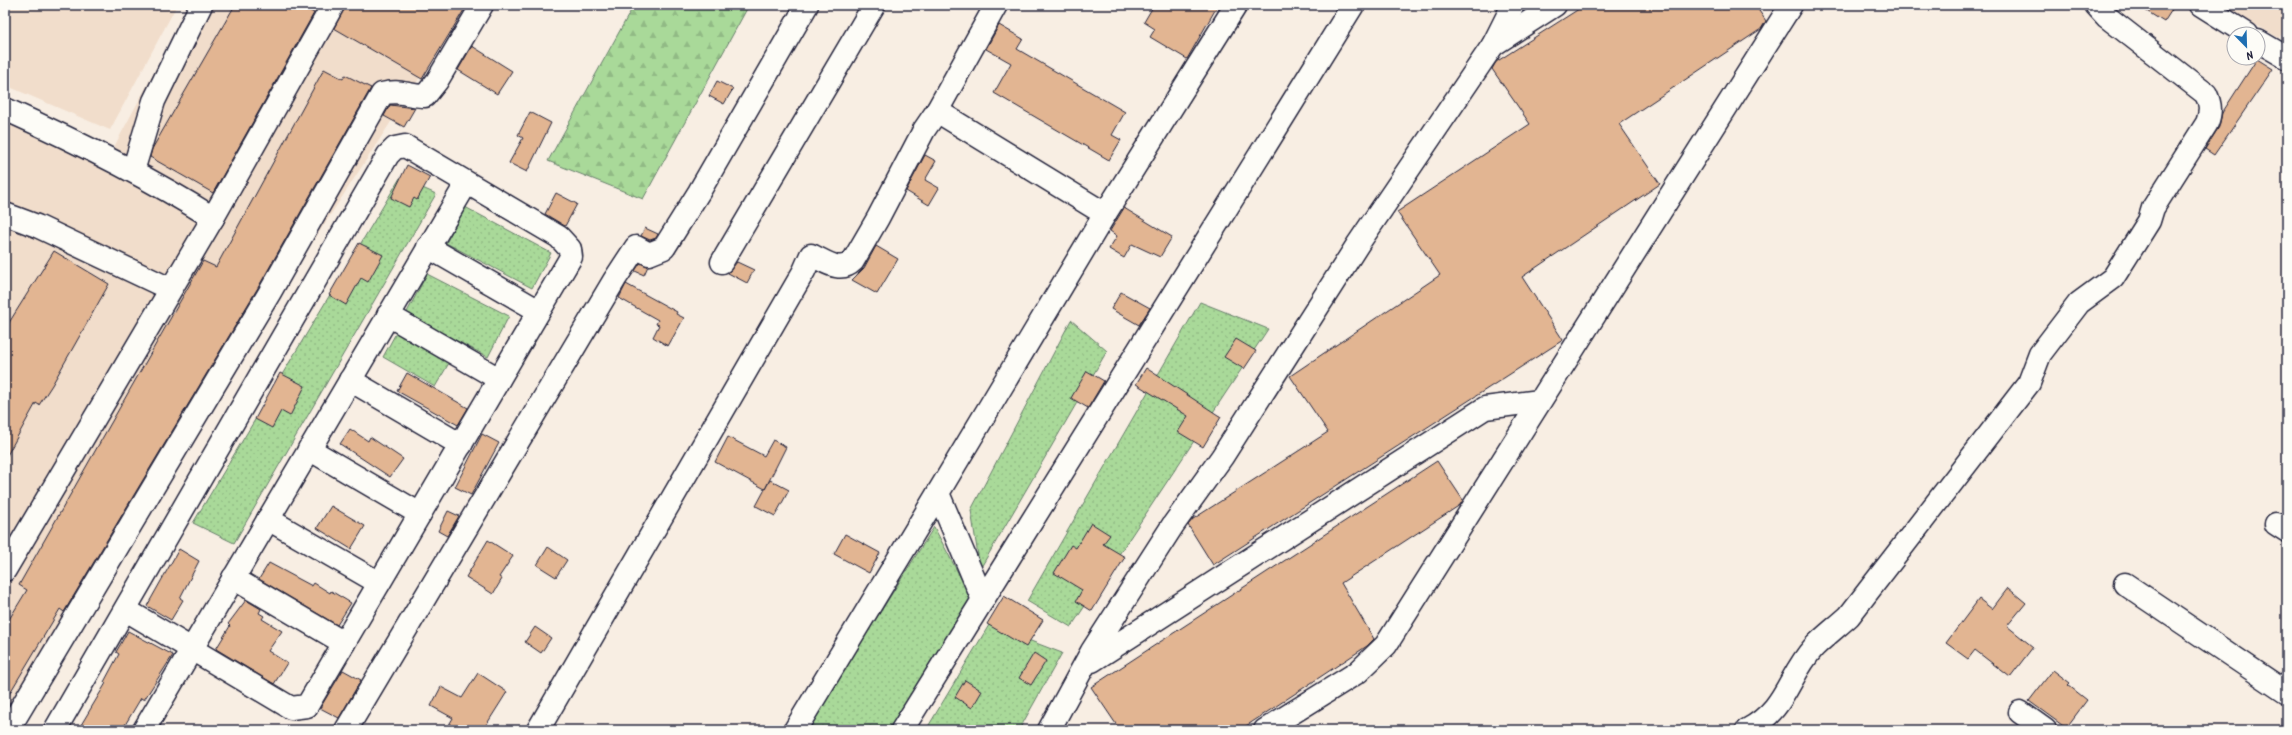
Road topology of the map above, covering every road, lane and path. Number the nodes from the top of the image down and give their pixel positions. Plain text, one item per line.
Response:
1 (201, 5) edge
2 (333, 5) edge
3 (482, 5) edge
4 (807, 5) edge
5 (874, 5) edge
6 (996, 5) edge
7 (1236, 5) edge
8 (1354, 5) edge
9 (1513, 5) edge
10 (1555, 5) edge
11 (1791, 5) edge
12 (2096, 5) edge
13 (2201, 5) edge
14 (2234, 26) edge
15 (1493, 45) junction
16 (2266, 46) edge
17 (2287, 58) edge
18 (5, 109) edge
19 (937, 112) junction
20 (133, 171) junction
21 (466, 184) junction
22 (5, 214) edge
23 (1105, 214) junction
24 (213, 218) junction
25 (428, 247) junction
26 (722, 262) dead end
27 (170, 289) junction
28 (539, 311) junction
29 (388, 315) junction
30 (499, 379) junction
31 (350, 380) junction
32 (1540, 400) junction
33 (461, 444) junction
34 (309, 449) junction
35 (938, 493) junction
36 (420, 514) junction
37 (268, 519) junction
38 (5, 570) edge
39 (233, 578) junction
40 (379, 583) junction
41 (2125, 584) dead end
42 (983, 600) junction
43 (126, 610) junction
44 (344, 643) junction
45 (192, 648) junction
46 (1083, 668) junction
47 (2287, 693) edge
48 (2020, 712) dead end
49 (8, 730) edge
50 (55, 730) edge
51 (144, 730) edge
52 (346, 730) edge
53 (538, 730) edge
54 (795, 730) edge
55 (902, 730) edge
56 (1049, 730) edge
57 (1265, 730) edge
58 (1747, 730) edge
59 (2045, 730) edge

1 - 20 street
2 - 24 street
3 - 49 street
4 - 52 street
5 - 26 street
6 - 19 street
7 - 23 street
8 - 42 street
9 - 15 street
10 - 15 street
11 - 32 street
12 - 58 street
13 - 14 street
15 - 46 street
16 - 17 street
18 - 20 street
19 - 23 street
19 - 53 street
20 - 24 street
21 - 25 street
21 - 28 street
21 - 43 street
22 - 27 street
23 - 35 street
24 - 27 street
25 - 28 street
25 - 29 street
27 - 38 street
28 - 30 street
29 - 30 street
29 - 31 street
30 - 33 street
31 - 33 street
31 - 34 street
32 - 46 street
32 - 57 street
33 - 36 street
34 - 36 street
34 - 37 street
35 - 42 street
35 - 54 street
36 - 40 street
37 - 39 street
37 - 40 street
39 - 44 street
39 - 45 street
40 - 44 street
41 - 47 street
42 - 55 street
43 - 45 street
43 - 50 street
44 - 45 street
45 - 51 street
46 - 56 street
48 - 59 street

